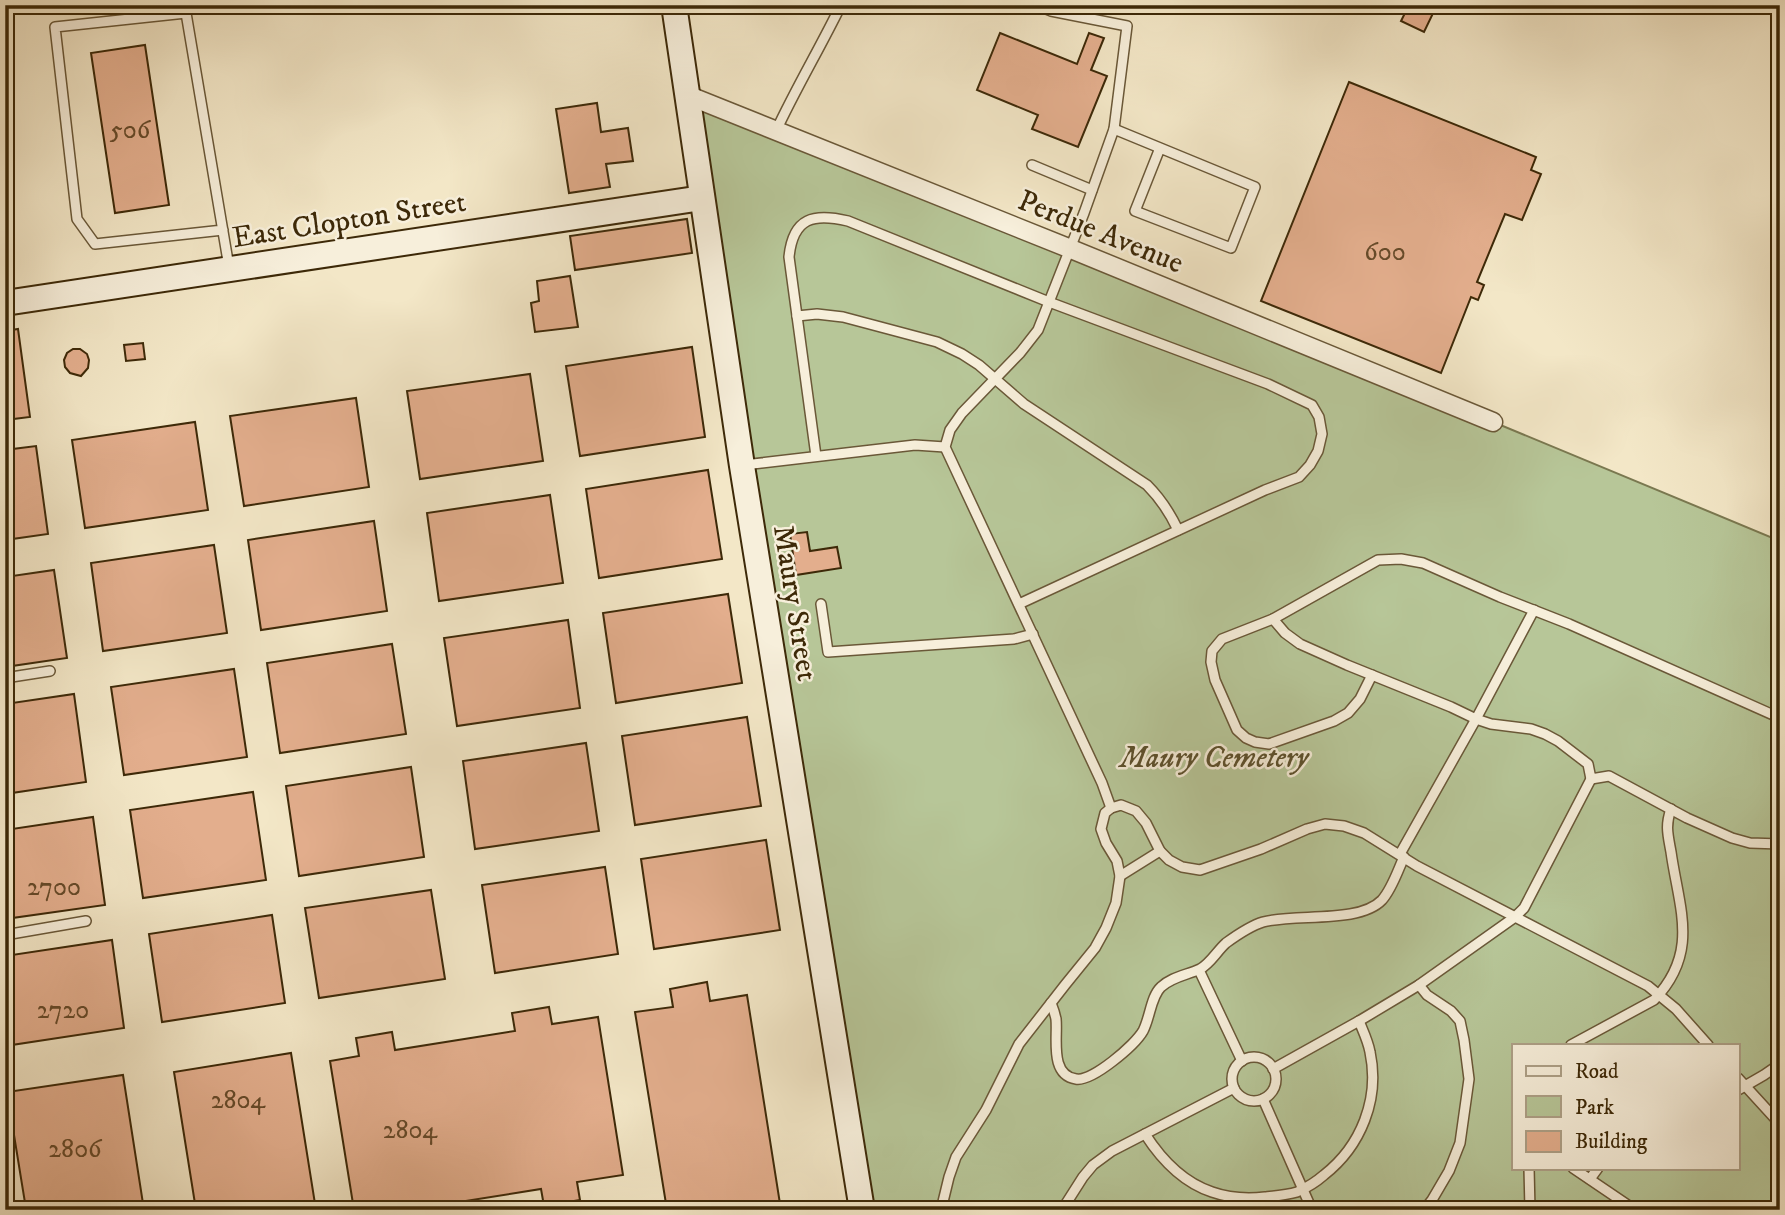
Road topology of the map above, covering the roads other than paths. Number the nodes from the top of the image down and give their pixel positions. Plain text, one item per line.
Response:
1 (674, 5) edge
2 (841, 5) edge
3 (1036, 5) edge
4 (687, 95) junction
5 (1114, 129) junction
6 (776, 131) junction
7 (1160, 148) junction
8 (1032, 165) dead end
9 (1092, 190) junction
10 (702, 198) junction
11 (223, 230) junction
12 (1070, 249) junction
13 (229, 269) junction
14 (1049, 302) junction
15 (5, 303) edge
16 (797, 316) junction
17 (995, 379) junction
18 (1493, 422) dead end
19 (945, 447) junction
20 (816, 456) junction
21 (742, 466) junction
22 (1178, 530) junction
23 (821, 604) dead end
24 (1019, 604) junction
25 (1534, 610) junction
26 (1273, 619) junction
27 (1033, 634) junction
28 (50, 671) dead end
29 (1372, 675) junction
30 (5, 678) edge
31 (1780, 706) edge
32 (1777, 717) edge
33 (1476, 719) junction
34 (1591, 779) junction
35 (1111, 808) junction
36 (1671, 809) junction
37 (1780, 844) edge
38 (1160, 851) junction
39 (1402, 856) junction
40 (1120, 876) junction
41 (1516, 918) junction
42 (86, 921) dead end
43 (5, 935) edge
44 (1199, 970) junction
45 (1419, 985) junction
46 (1658, 995) junction
47 (1051, 1003) junction
48 (1359, 1021) junction
49 (1573, 1044) edge
50 (1707, 1044) edge
51 (1242, 1061) junction
52 (1780, 1064) edge
53 (1273, 1069) junction
54 (1234, 1088) junction
55 (1741, 1088) edge
56 (1263, 1099) junction
57 (1780, 1124) edge
58 (1145, 1133) junction
59 (1530, 1170) edge
60 (1576, 1170) edge
61 (1597, 1170) edge
62 (1590, 1179) junction
63 (1303, 1189) junction
64 (862, 1210) edge
65 (941, 1210) edge
66 (1062, 1210) edge
67 (1312, 1210) edge
68 (1424, 1210) edge
69 (1530, 1210) edge
70 (1635, 1210) edge

1 - 4 street, Maury Street
2 - 6 lane
3 - 5 lane
4 - 6 street, Perdue Avenue
4 - 10 street, Maury Street
5 - 7 lane
5 - 9 lane
6 - 12 street, Perdue Avenue
7 - 7 lane
8 - 9 lane
9 - 12 lane
10 - 13 street, East Clopton Street
10 - 21 street, Maury Street
11 - 11 lane
11 - 13 lane
12 - 14 lane
12 - 18 street, Perdue Avenue
13 - 15 street, East Clopton Street
14 - 16 lane
14 - 17 lane
14 - 22 lane
16 - 17 lane
16 - 20 lane
17 - 19 lane
17 - 22 lane
19 - 20 lane
19 - 24 lane
20 - 21 lane
21 - 64 street, Maury Street
22 - 24 lane
23 - 27 lane
24 - 27 lane
25 - 26 lane
25 - 32 lane
25 - 33 lane
26 - 29 lane
26 - 29 lane
27 - 35 lane
28 - 30 lane
29 - 33 lane
31 - 32 lane
33 - 34 lane
33 - 39 lane
34 - 36 lane
34 - 41 lane
35 - 38 lane
35 - 40 lane
36 - 37 lane
36 - 46 lane
38 - 39 lane
38 - 40 lane
39 - 41 lane
39 - 44 lane
40 - 47 lane
41 - 45 lane
41 - 46 lane
42 - 43 lane
44 - 47 lane
44 - 51 lane
45 - 48 lane
45 - 68 lane
46 - 49 lane
46 - 50 lane
47 - 65 lane
48 - 53 lane
48 - 63 lane
51 - 53 lane
51 - 54 lane
52 - 55 lane
53 - 56 lane
54 - 56 lane
54 - 58 lane
55 - 57 lane
56 - 63 lane
58 - 63 lane
58 - 66 lane
59 - 69 lane
60 - 62 lane
61 - 62 lane
62 - 70 lane
63 - 67 lane

